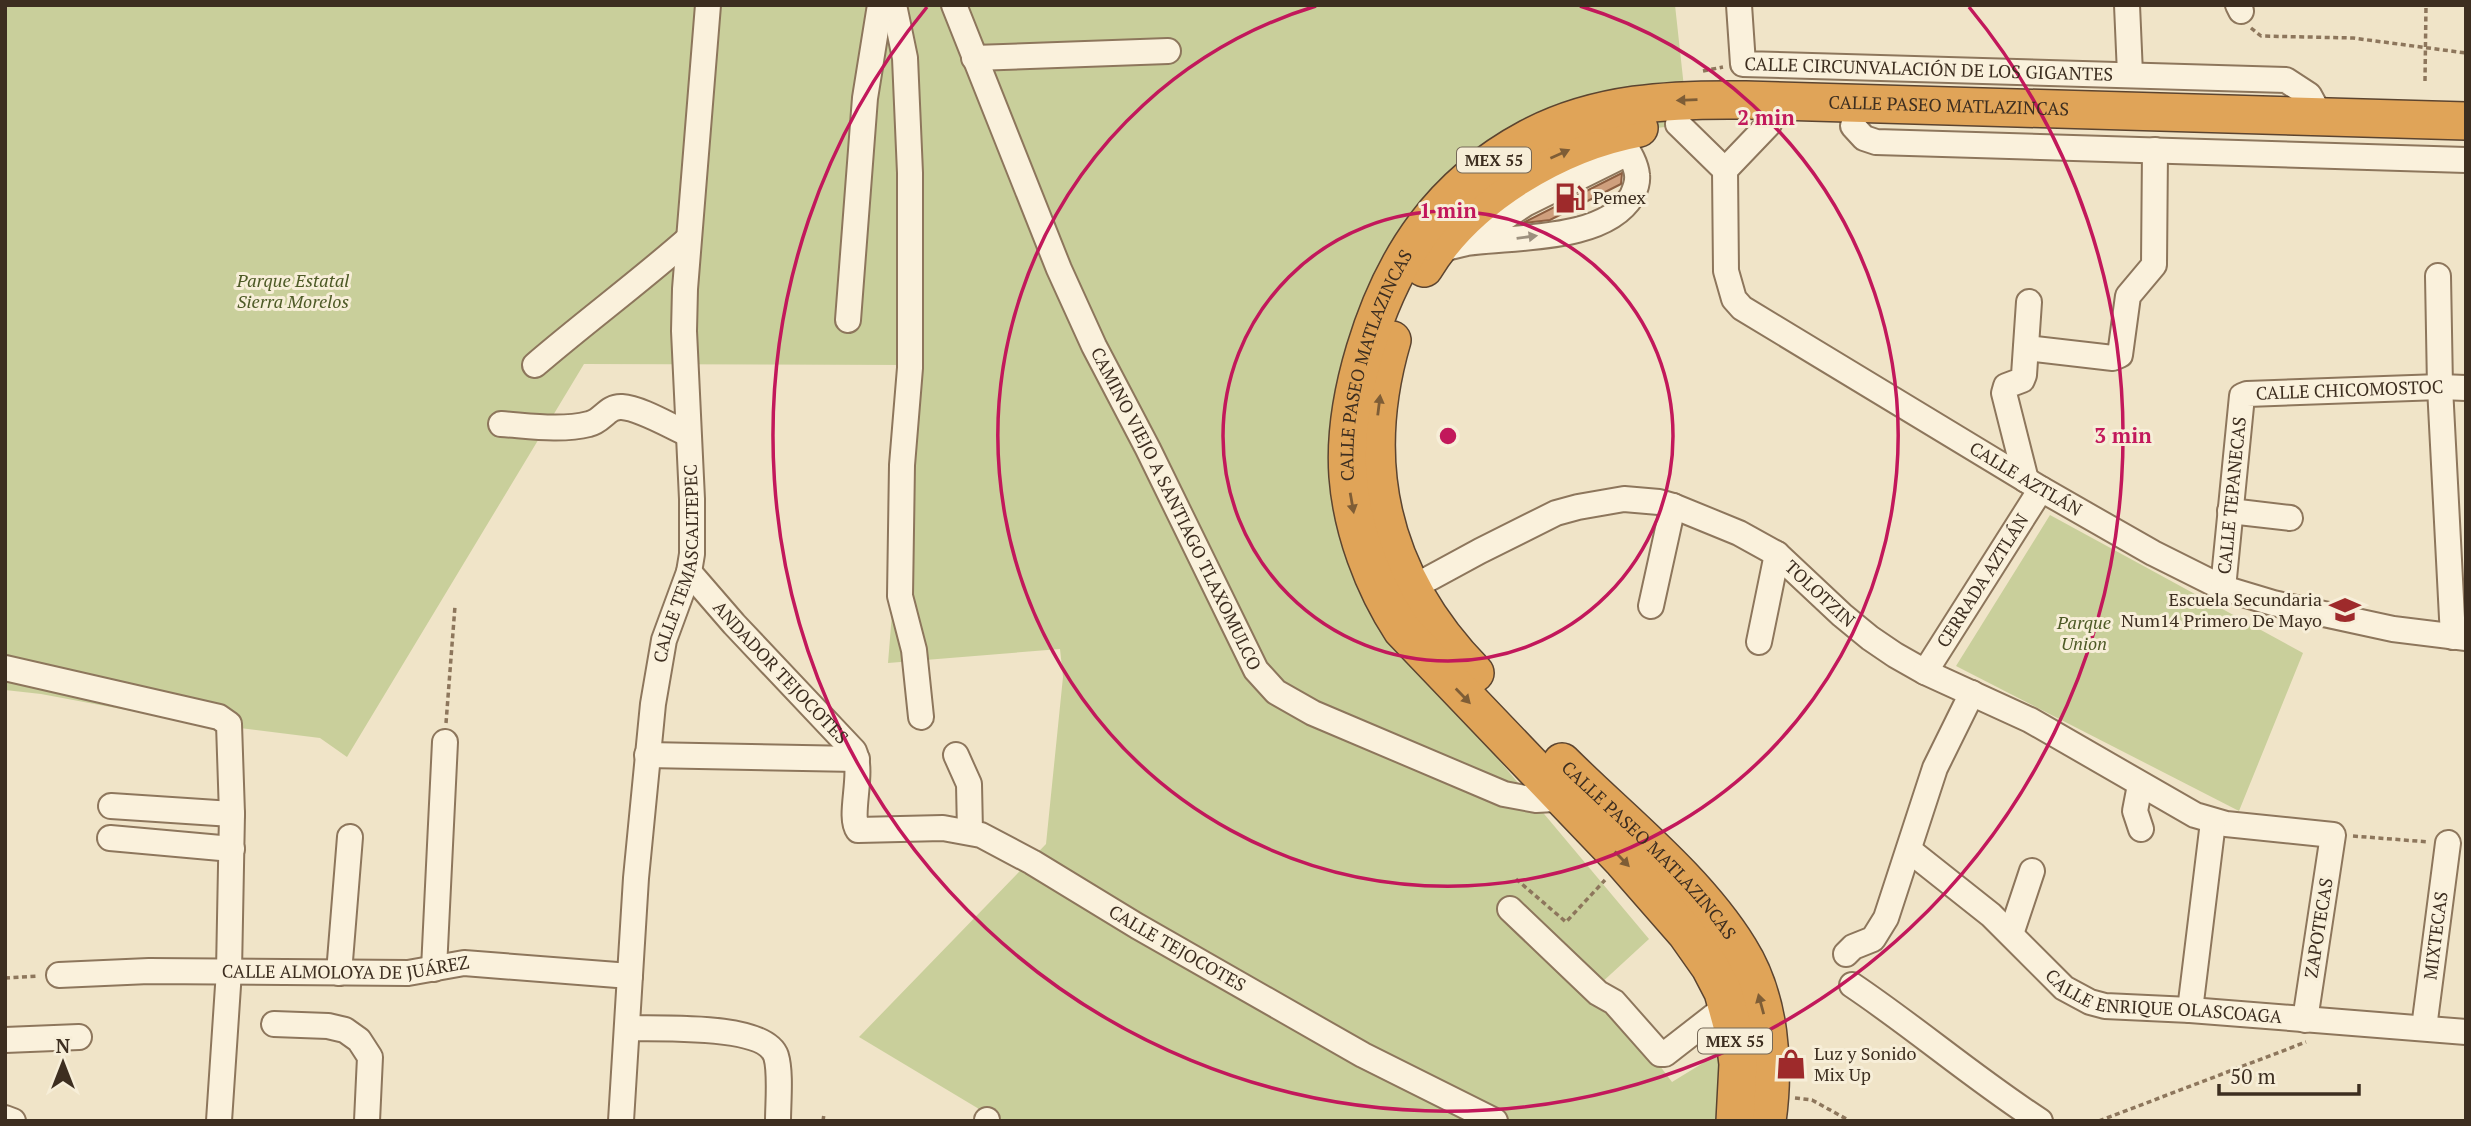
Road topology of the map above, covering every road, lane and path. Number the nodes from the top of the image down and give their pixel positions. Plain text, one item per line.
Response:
1 (708, 5) edge
2 (880, 5) edge
3 (894, 5) edge
4 (954, 5) edge
5 (1739, 5) edge
6 (2127, 5) edge
7 (2426, 5) edge
8 (2240, 8) edge
9 (2425, 47) junction
10 (1168, 51) dead end
11 (2466, 53) edge
12 (974, 58) junction
13 (1974, 70) junction
14 (2130, 74) junction
15 (2425, 81) dead end
16 (2002, 107) junction
17 (2321, 117) junction
18 (2466, 121) edge
19 (1678, 124) junction
20 (1769, 124) junction
21 (1853, 126) junction
22 (1623, 143) junction
23 (2466, 143) edge
24 (2155, 150) junction
25 (2466, 160) edge
26 (1726, 170) junction
27 (688, 239) junction
28 (1451, 247) junction
29 (2438, 276) dead end
30 (2029, 302) dead end
31 (848, 320) dead end
32 (2026, 348) junction
33 (535, 365) dead end
34 (2440, 387) junction
35 (2466, 388) edge
36 (2241, 403) joint
37 (502, 424) dead end
38 (688, 434) junction
39 (2033, 484) junction
40 (1673, 506) junction
41 (2230, 511) junction
42 (2290, 518) dead end
43 (1777, 554) junction
44 (689, 572) junction
45 (2223, 588) junction
46 (1410, 589) junction
47 (455, 606) dead end
48 (1651, 606) dead end
49 (2459, 638) edge
50 (1759, 642) dead end
51 (5, 668) edge
52 (1925, 671) junction
53 (1972, 693) junction
54 (921, 717) dead end
55 (445, 742) joint
56 (647, 755) junction
57 (956, 755) dead end
58 (857, 759) junction
59 (2140, 785) junction
60 (1579, 797) junction
61 (111, 806) dead end
62 (232, 814) junction
63 (854, 822) joint
64 (2213, 822) junction
65 (2141, 829) dead end
66 (970, 832) junction
67 (2333, 835) junction
68 (350, 837) dead end
69 (110, 838) dead end
70 (2448, 843) joint
71 (232, 849) junction
72 (1909, 850) junction
73 (1623, 861) junction
74 (2032, 871) dead end
75 (1516, 879) dead end
76 (1510, 909) dead end
77 (2011, 934) junction
78 (1846, 954) dead end
79 (434, 969) junction
80 (229, 971) junction
81 (339, 973) junction
82 (59, 975) joint
83 (630, 976) junction
84 (5, 978) edge
85 (1852, 985) dead end
86 (1728, 1005) junction
87 (2190, 1010) junction
88 (274, 1024) dead end
89 (627, 1028) junction
90 (2424, 1028) junction
91 (2310, 1029) junction
92 (2466, 1032) edge
93 (79, 1037) dead end
94 (5, 1040) edge
95 (1812, 1100) dead end
96 (824, 1114) dead end
97 (5, 1118) edge
98 (13, 1121) edge
99 (219, 1121) edge
100 (367, 1121) edge
101 (621, 1121) edge
102 (778, 1121) edge
103 (824, 1121) edge
104 (1495, 1121) edge
105 (1735, 1121) edge
106 (1767, 1121) edge
107 (1850, 1121) edge
108 (2040, 1121) edge
109 (2099, 1121) edge

1 - 27 street, CALLE TEMASCALTEPEC
2 - 31 street
3 - 54 street
4 - 12 street, CAMINO VIEJO A SANTIAGO TLAXOMULCO
5 - 13 street, CALLE CIRCUNVALACIÓN DE LOS GIGANTES
6 - 14 street
7 - 9 path
8 - 9 path
9 - 11 path
9 - 15 path
10 - 12 street
12 - 60 street, CAMINO VIEJO A SANTIAGO TLAXOMULCO
13 - 14 street, CALLE CIRCUNVALACIÓN DE LOS GIGANTES
13 - 16 street
14 - 17 street, CALLE CIRCUNVALACIÓN DE LOS GIGANTES
16 - 17 highway, CALLE PASEO MATLAZINCAS / MEX 55
16 -> 60 highway, CALLE PASEO MATLAZINCAS / MEX 55
17 - 18 highway, CALLE PASEO MATLAZINCAS / MEX 55
19 - 20 highway, CALLE PASEO MATLAZINCAS / MEX 55
19 - 22 highway, CALLE PASEO MATLAZINCAS / MEX 55
19 - 26 street
20 - 21 highway, CALLE PASEO MATLAZINCAS / MEX 55
20 - 26 street
21 - 23 highway, CALLE PASEO MATLAZINCAS / MEX 55
21 - 24 street
28 -> 22 highway, CALLE PASEO MATLAZINCAS / MEX 55
28 -> 22 street
24 - 25 street
24 - 32 street
26 - 39 street, CALLE AZTLÁN
27 - 33 street
27 - 38 street, CALLE TEMASCALTEPEC
46 -> 28 highway, CALLE PASEO MATLAZINCAS / MEX 55
29 - 34 street
30 - 32 street
32 - 39 street
34 - 35 street, CALLE CHICOMOSTOC
34 - 36 street, CALLE CHICOMOSTOC
34 - 49 street
36 - 41 street, CALLE TEPANECAS
37 - 38 street
38 - 44 street, CALLE TEMASCALTEPEC
39 - 45 street, CALLE AZTLÁN
39 - 52 street, CERRADA AZTLÁN
40 - 43 street, TOLOTZIN
40 - 46 street, TOLOTZIN
40 - 48 street
41 - 42 street
41 - 45 street, CALLE TEPANECAS
43 - 50 street
43 - 52 street, TOLOTZIN
44 - 56 street, CALLE TEMASCALTEPEC
44 - 58 street, ANDADOR TEJOCOTES
45 - 49 street, CALLE AZTLÁN
46 - 60 highway, CALLE PASEO MATLAZINCAS / MEX 55
47 - 55 path
51 - 62 street
52 - 53 street, TOLOTZIN
53 - 59 street, TOLOTZIN
53 - 72 street
55 - 79 street
56 - 58 street
56 - 83 street, CALLE TEMASCALTEPEC
57 - 66 street
58 - 63 street, ANDADOR TEJOCOTES
59 - 64 street, TOLOTZIN
59 - 65 street
60 -> 73 highway, CALLE PASEO MATLAZINCAS / MEX 55
106 -> 60 highway, CALLE PASEO MATLAZINCAS / MEX 55
61 - 62 street
62 - 71 street
63 - 66 street, CALLE TEJOCOTES
64 - 67 street, TOLOTZIN
64 - 87 street
66 - 104 street, CALLE TEJOCOTES
67 - 70 path
67 - 91 street, ZAPOTECAS
68 - 81 street
69 - 71 street
70 - 90 street, MIXTECAS
71 - 80 street
72 - 77 street, CALLE ENRIQUE OLASCOAGA
72 - 78 street
73 - 75 path
73 - 86 highway, CALLE PASEO MATLAZINCAS / MEX 55
74 - 77 street
76 - 86 street
77 - 87 street, CALLE ENRIQUE OLASCOAGA
79 - 81 street, CALLE ALMOLOYA DE JUÁREZ
79 - 83 street, CALLE ALMOLOYA DE JUÁREZ
80 - 81 street, CALLE ALMOLOYA DE JUÁREZ
80 - 82 street, CALLE ALMOLOYA DE JUÁREZ
80 - 99 street
82 - 84 path
83 - 89 street, CALLE TEMASCALTEPEC
85 - 108 street
86 - 105 highway, CALLE PASEO MATLAZINCAS / MEX 55
87 - 91 street, CALLE ENRIQUE OLASCOAGA
88 - 100 street
89 - 101 street, CALLE TEMASCALTEPEC
89 - 102 street
90 - 91 street, CALLE ENRIQUE OLASCOAGA
90 - 92 street, CALLE ENRIQUE OLASCOAGA
91 - 109 path
93 - 94 street
95 - 107 path
96 - 103 path
97 - 98 street

